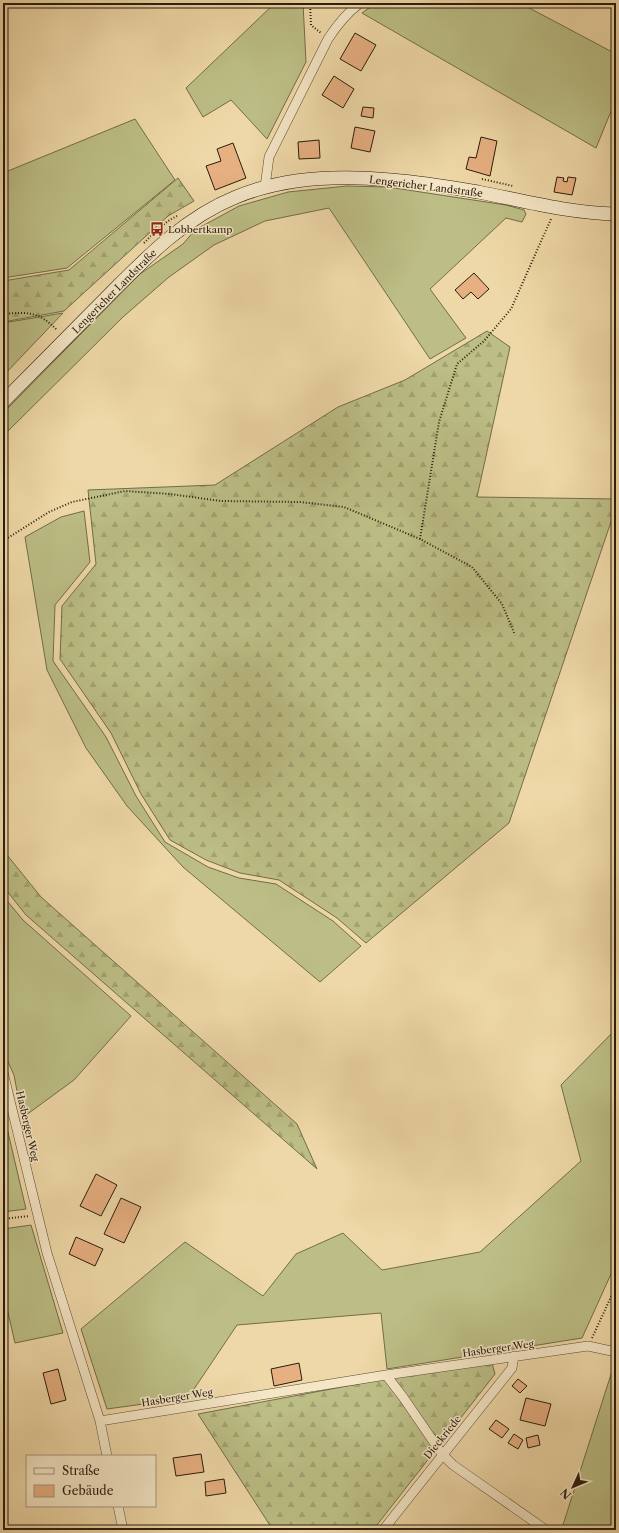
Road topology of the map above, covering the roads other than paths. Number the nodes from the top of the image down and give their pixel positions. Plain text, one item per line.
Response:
1 (360, 3) edge
2 (265, 187) junction
3 (616, 214) edge
4 (3, 402) edge
5 (3, 1072) edge
6 (616, 1352) edge
7 (514, 1356) junction
8 (386, 1375) junction
9 (100, 1421) junction
10 (442, 1454) junction
11 (107, 1455) edge
12 (118, 1507) edge
13 (123, 1530) edge
14 (383, 1530) edge
15 (546, 1530) edge

1 - 2 street
2 - 3 main road, Lengericher Landstraße
2 - 4 main road, Lengericher Landstraße
5 - 9 street, Hasberger Weg
6 - 7 street, Hasberger Weg
7 - 8 street, Hasberger Weg
7 - 10 street, Dieckriede
8 - 9 street, Hasberger Weg
8 - 10 street
9 - 11 street
10 - 14 street, Dieckriede
10 - 15 street
12 - 13 street

